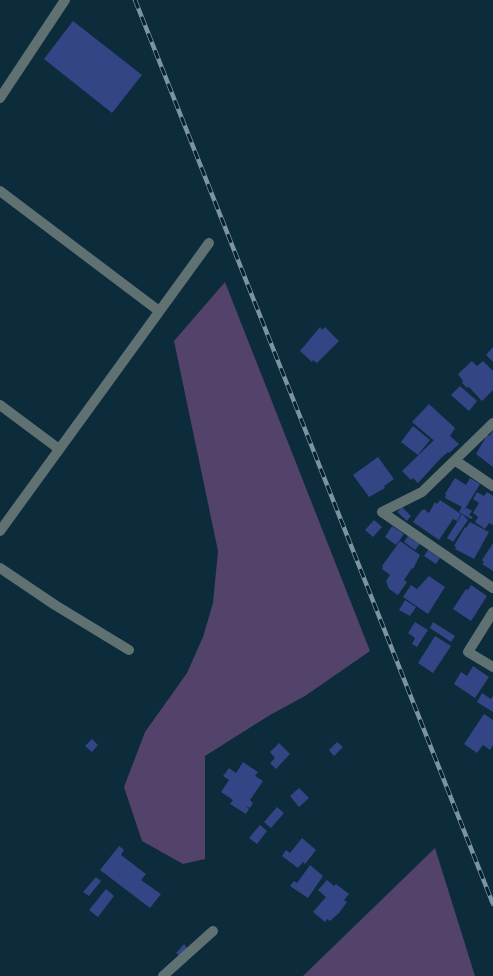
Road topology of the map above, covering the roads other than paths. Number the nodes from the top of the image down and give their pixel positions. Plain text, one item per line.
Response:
1 (65, 0) edge
2 (0, 98) edge
3 (0, 191) edge
4 (209, 243) dead end
5 (159, 311) junction
6 (0, 405) edge
7 (493, 423) edge
8 (59, 449) junction
9 (456, 461) junction
10 (493, 486) edge
11 (0, 531) edge
12 (0, 568) edge
13 (493, 588) edge
14 (493, 612) edge
15 (129, 650) dead end
16 (493, 666) edge
17 (213, 931) dead end
18 (164, 976) edge

1 - 2 street
3 - 5 street
4 - 5 street
5 - 8 street
6 - 8 street
7 - 9 street
8 - 11 street
9 - 10 street
9 - 13 street
12 - 15 street
14 - 16 street
17 - 18 street

